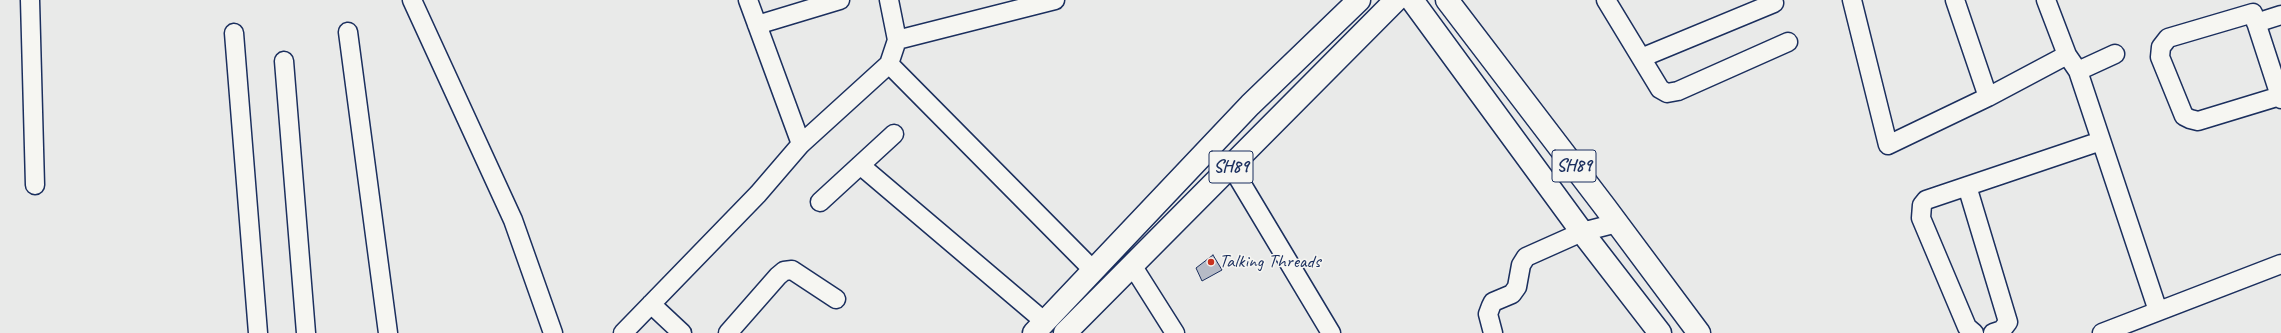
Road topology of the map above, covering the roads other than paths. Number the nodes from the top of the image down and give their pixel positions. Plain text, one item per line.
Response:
1 (30, 0) edge
2 (412, 0) edge
3 (748, 0) edge
4 (840, 0) edge
5 (890, 0) edge
6 (1055, 0) edge
7 (1359, 0) edge
8 (1396, 0) edge
9 (1412, 0) edge
10 (1447, 0) edge
11 (1606, 0) edge
12 (1852, 0) edge
13 (1955, 0) edge
14 (2046, 0) edge
15 (1774, 3) dead end
16 (2281, 15) edge
17 (2256, 22) junction
18 (757, 25) junction
19 (348, 32) dead end
20 (234, 33) dead end
21 (897, 40) junction
22 (1788, 42) dead end
23 (2115, 54) dead end
24 (2067, 55) junction
25 (1641, 58) junction
26 (2275, 59) edge
27 (284, 61) dead end
28 (889, 64) junction
29 (2078, 71) junction
30 (1988, 97) junction
31 (2280, 97) edge
32 (894, 134) dead end
33 (2101, 141) junction
34 (801, 144) junction
35 (860, 165) junction
36 (1231, 166) junction
37 (35, 185) dead end
38 (1967, 186) junction
39 (820, 202) dead end
40 (1617, 223) junction
41 (1582, 232) junction
42 (2281, 264) edge
43 (1132, 265) junction
44 (1094, 271) junction
45 (836, 300) dead end
46 (651, 304) junction
47 (2158, 311) junction
48 (1039, 328) edge
49 (258, 333) edge
50 (306, 333) edge
51 (388, 333) edge
52 (553, 333) edge
53 (623, 333) edge
54 (682, 333) edge
55 (728, 333) edge
56 (1065, 333) edge
57 (1175, 333) edge
58 (1332, 333) edge
59 (1493, 333) edge
60 (1660, 333) edge
61 (1699, 333) edge
62 (1974, 333) edge
63 (1993, 333) edge
64 (2102, 333) edge

1 - 37 street
2 - 52 street
3 - 18 street
4 - 18 street
5 - 21 street
6 - 21 street
7 - 44 main road, SH89
8 - 36 main road, SH89
9 - 41 main road, SH89
10 - 40 main road, SH89
11 - 25 street
12 - 30 street
13 - 30 street
14 - 24 street
15 - 25 street
16 - 17 street
17 - 26 street
17 - 31 street
18 - 34 street
19 - 51 street
20 - 49 street
21 - 28 street
22 - 25 street
23 - 29 street
24 - 29 street
24 - 30 street
26 - 31 street
27 - 50 street
28 - 34 street
28 - 44 street
29 - 33 street
32 - 35 street
33 - 38 street
33 - 47 street
34 - 46 street
35 - 39 street
35 - 48 street
36 - 43 main road, SH89
36 - 58 street
38 - 62 street
38 - 63 street
40 - 41 street
40 - 61 main road, SH89
41 - 59 street
41 - 60 main road, SH89
42 - 47 street
43 - 56 main road, SH89
43 - 57 street
44 - 48 main road, SH89
45 - 55 street
46 - 53 street
46 - 54 street
47 - 64 street

